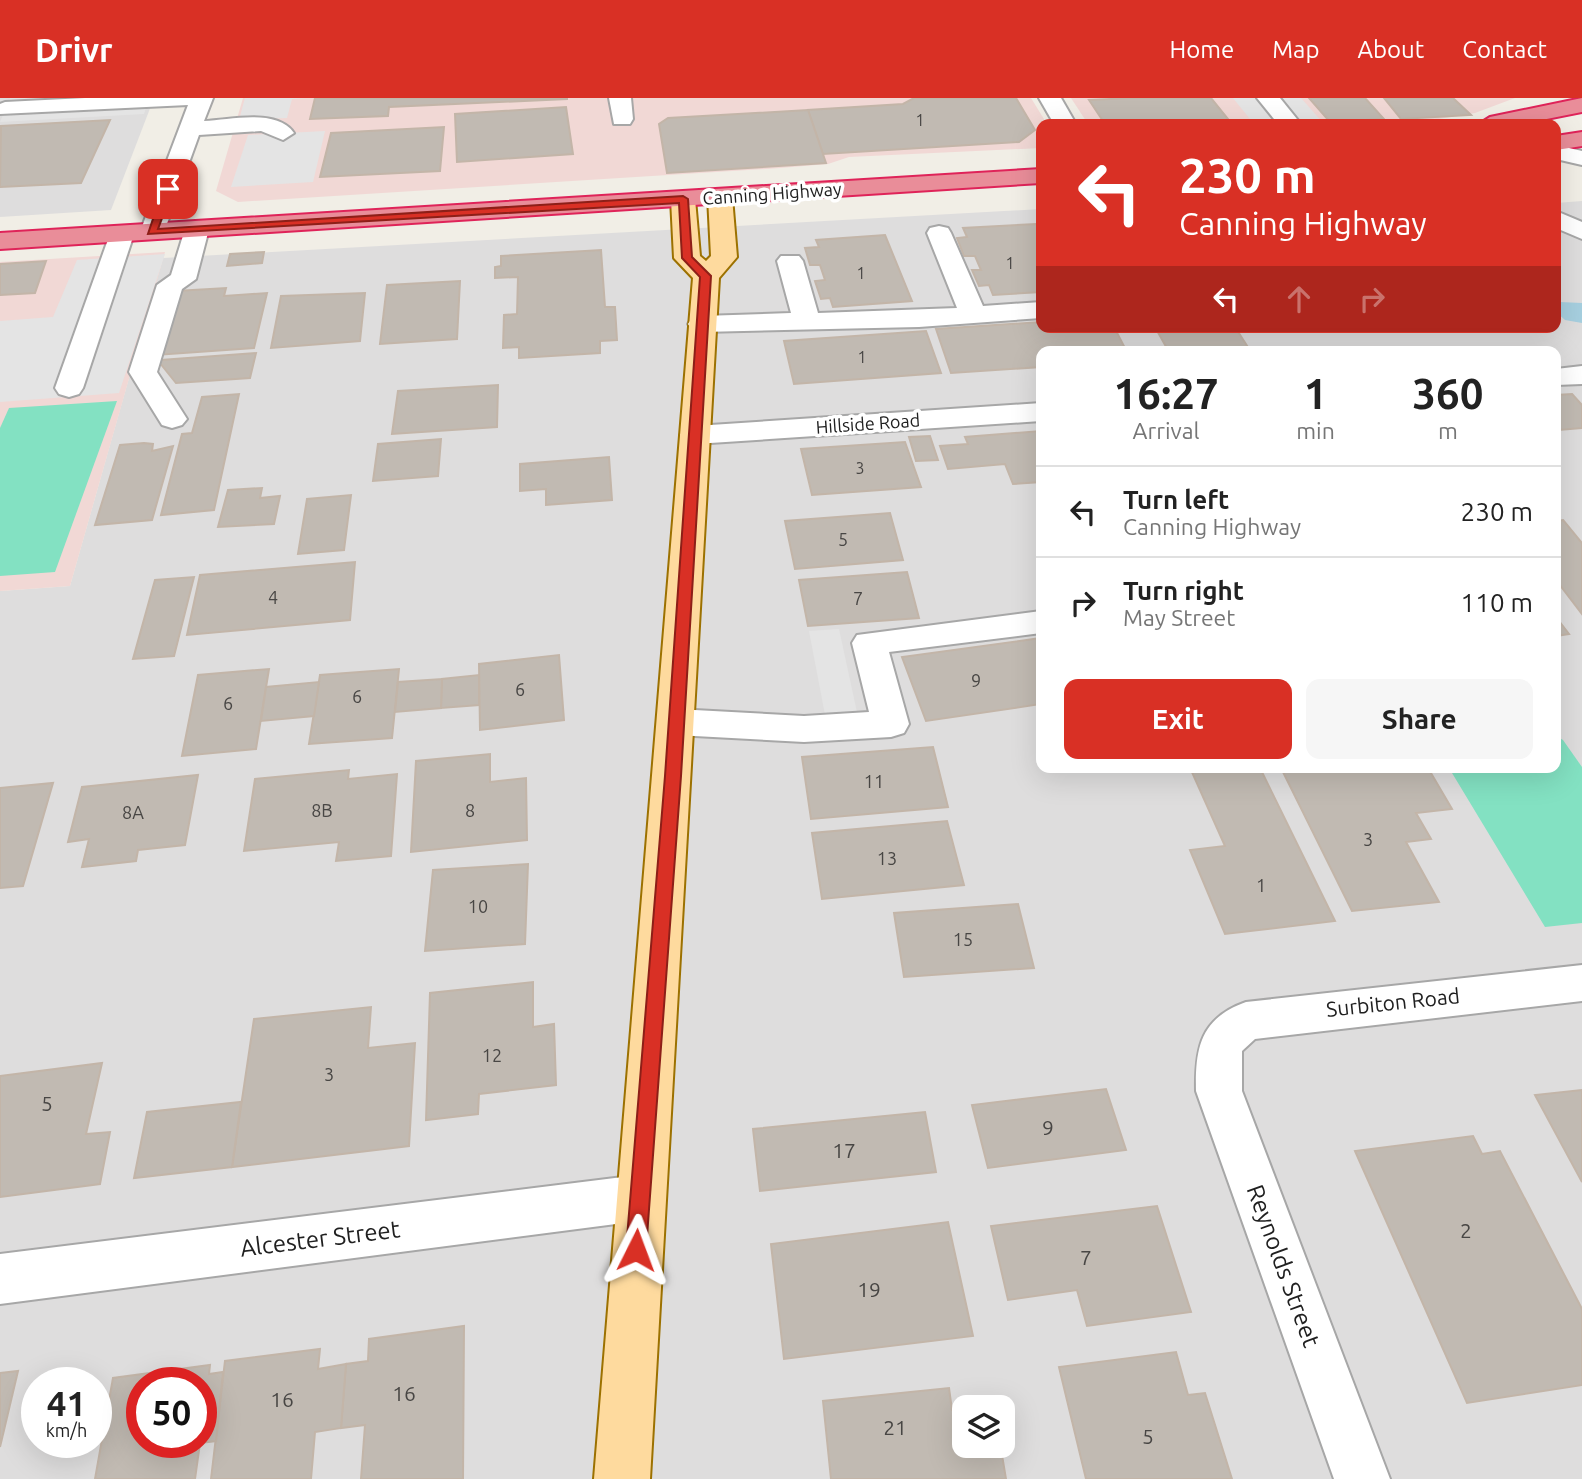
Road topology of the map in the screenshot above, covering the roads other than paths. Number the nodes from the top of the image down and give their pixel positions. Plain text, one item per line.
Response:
1 (202, 98) edge
2 (1049, 98) edge
3 (1268, 98) edge
4 (1582, 105) edge
5 (1539, 106) edge
6 (5, 109) dead end
7 (1062, 119) edge
8 (1286, 119) edge
9 (1504, 119) edge
10 (271, 125) dead end
11 (192, 129) junction
12 (1582, 139) edge
13 (1561, 142) edge
14 (1561, 153) edge
15 (1582, 158) edge
16 (1036, 176) edge
17 (720, 197) junction
18 (683, 199) junction
19 (1561, 221) edge
20 (197, 229) junction
21 (152, 232) junction
22 (1582, 232) edge
23 (939, 233) dead end
24 (122, 234) junction
25 (0, 241) edge
26 (790, 261) dead end
27 (706, 276) junction
28 (1036, 310) edge
29 (973, 315) junction
30 (807, 321) junction
31 (702, 324) junction
32 (1582, 375) edge
33 (1561, 377) edge
34 (69, 388) dead end
35 (1036, 412) edge
36 (172, 419) dead end
37 (695, 435) junction
38 (1036, 623) edge
39 (676, 722) junction
40 (1582, 983) edge
41 (1218, 1051) joint
42 (639, 1198) junction
43 (0, 1279) edge
44 (622, 1479) edge
45 (1362, 1479) edge

1 - 6 street
1 - 11 street
2 - 7 street
3 - 8 street
4 - 5 highway
5 - 9 highway
10 - 11 street
11 - 21 street
12 - 13 highway
14 - 15 street
16 - 17 highway, Canning Highway
17 - 18 highway, Canning Highway
17 - 27 main road
18 - 20 highway, Canning Highway
18 - 27 main road
19 - 22 street
20 - 21 highway, Canning Highway
20 - 36 street
21 - 24 highway, Canning Highway
23 - 29 street
24 - 25 highway, Canning Highway
24 - 34 street
26 - 30 street
27 - 31 main road
28 - 29 street
29 - 30 street
30 - 31 street
31 - 37 main road
32 - 33 street
35 - 37 street, Hillside Road
37 - 39 main road
38 - 39 street
39 - 42 main road
40 - 41 street, Surbiton Road
41 - 45 street, Reynolds Street
42 - 43 street, Alcester Street
42 - 44 main road

